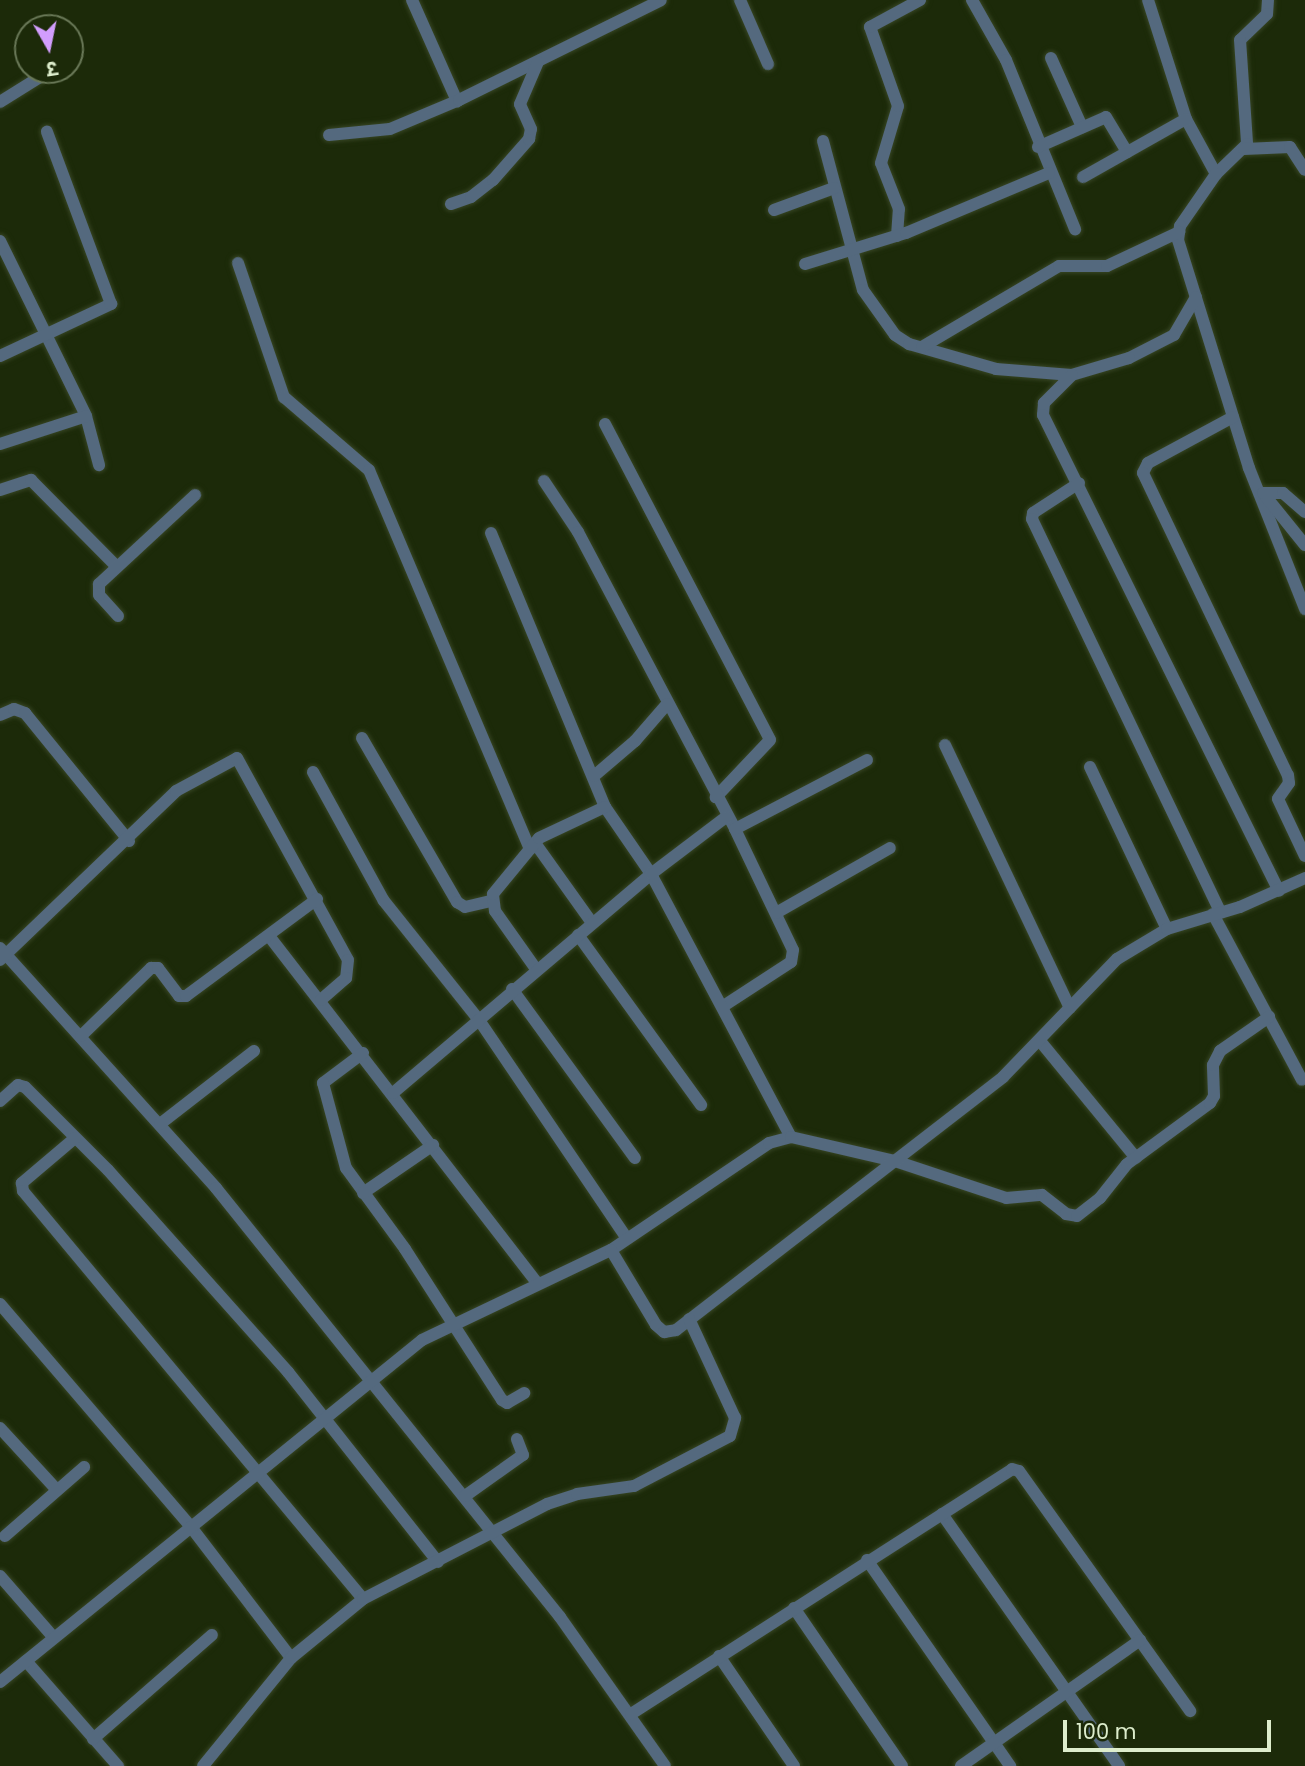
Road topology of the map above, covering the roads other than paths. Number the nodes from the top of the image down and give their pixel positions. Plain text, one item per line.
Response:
1 (412, 0) edge
2 (661, 0) edge
3 (740, 0) edge
4 (920, 0) edge
5 (972, 0) edge
6 (1148, 0) edge
7 (1268, 0) edge
8 (1051, 58) dead end
9 (537, 62) junction
10 (768, 64) dead end
11 (29, 84) edge
12 (0, 102) edge
13 (457, 102) junction
14 (1186, 119) junction
15 (1082, 127) junction
16 (47, 132) dead end
17 (329, 135) dead end
18 (823, 141) dead end
19 (1038, 147) junction
20 (1244, 149) junction
21 (1128, 152) junction
22 (1305, 170) edge
23 (1049, 173) junction
24 (1216, 174) junction
25 (1083, 177) dead end
26 (834, 188) junction
27 (451, 204) dead end
28 (774, 210) dead end
29 (1075, 229) dead end
30 (1179, 232) junction
31 (897, 236) junction
32 (0, 241) edge
33 (850, 251) junction
34 (238, 263) dead end
35 (806, 264) dead end
36 (1196, 297) junction
37 (46, 333) junction
38 (922, 347) junction
39 (0, 356) edge
40 (1072, 375) junction
41 (86, 416) junction
42 (1233, 417) junction
43 (605, 424) dead end
44 (0, 444) edge
45 (99, 465) dead end
46 (544, 481) dead end
47 (1254, 482) junction
48 (1079, 483) junction
49 (0, 490) edge
50 (1263, 493) junction
51 (195, 495) dead end
52 (1305, 512) edge
53 (491, 533) dead end
54 (1305, 545) edge
55 (117, 566) junction
56 (1305, 609) edge
57 (118, 616) dead end
58 (667, 704) junction
59 (0, 715) edge
60 (362, 738) dead end
61 (944, 745) dead end
62 (867, 760) dead end
63 (1090, 766) dead end
64 (313, 772) dead end
65 (594, 776) junction
66 (716, 797) junction
67 (605, 807) junction
68 (726, 817) junction
69 (735, 829) junction
70 (129, 841) junction
71 (533, 846) junction
72 (890, 848) dead end
73 (1305, 856) edge
74 (651, 874) junction
75 (1305, 878) edge
76 (1279, 891) junction
77 (317, 899) junction
78 (492, 901) junction
79 (776, 913) junction
80 (1217, 913) junction
81 (592, 923) junction
82 (1167, 929) junction
83 (578, 935) junction
84 (268, 936) junction
85 (2, 954) edge
86 (536, 970) junction
87 (512, 989) junction
88 (321, 1000) junction
89 (722, 1006) junction
90 (1070, 1008) junction
91 (1269, 1017) junction
92 (479, 1020) junction
93 (81, 1035) junction
94 (1040, 1041) junction
95 (254, 1051) dead end
96 (363, 1053) junction
97 (1302, 1080) dead end
98 (393, 1093) junction
99 (0, 1101) edge
100 (701, 1105) dead end
101 (160, 1124) junction
102 (791, 1137) junction
103 (75, 1138) junction
104 (433, 1144) junction
105 (1136, 1157) junction
106 (635, 1158) dead end
107 (895, 1161) junction
108 (362, 1193) junction
109 (627, 1238) junction
110 (611, 1250) junction
111 (537, 1283) junction
112 (0, 1304) edge
113 (689, 1319) junction
114 (455, 1323) junction
115 (371, 1379) junction
116 (524, 1393) dead end
117 (324, 1417) junction
118 (0, 1428) edge
119 (517, 1439) dead end
120 (84, 1467) dead end
121 (257, 1472) junction
122 (57, 1489) junction
123 (465, 1496) junction
124 (942, 1514) junction
125 (191, 1527) junction
126 (496, 1534) junction
127 (2, 1535) edge
128 (867, 1560) junction
129 (438, 1562) junction
130 (0, 1576) edge
131 (363, 1599) junction
132 (794, 1608) junction
133 (212, 1635) dead end
134 (54, 1638) junction
135 (1140, 1640) junction
136 (719, 1656) junction
137 (291, 1658) junction
138 (26, 1661) junction
139 (0, 1682) edge
140 (1068, 1692) junction
141 (1190, 1711) dead end
142 (631, 1714) junction
143 (93, 1739) junction
144 (994, 1743) junction
145 (118, 1766) edge
146 (203, 1766) edge
147 (665, 1766) edge
148 (794, 1766) edge
149 (902, 1766) edge
150 (961, 1766) edge
151 (1010, 1766) edge
152 (1119, 1766) edge

1 - 13 street
2 - 9 street
3 - 10 street
4 - 31 street
5 - 19 street
6 - 14 street
7 - 20 street
8 - 15 street
9 - 13 street
9 - 27 street
11 - 12 street
13 - 17 street
14 - 21 street
14 - 24 street
15 - 19 street
15 - 21 street
16 - 37 street
18 - 26 street
19 - 23 street
20 - 22 street
20 - 24 street
21 - 25 street
23 - 29 street
23 - 31 street
24 - 30 street
26 - 28 street
26 - 33 street
30 - 36 street
30 - 38 street
31 - 33 street
32 - 37 street
33 - 35 street
33 - 38 street
34 - 71 street
36 - 40 street
36 - 42 street
37 - 39 street
37 - 41 street
38 - 40 street
40 - 48 street
41 - 44 street
41 - 45 street
42 - 47 street
42 - 73 street
43 - 66 street
46 - 58 street
47 - 50 street
47 - 56 street
48 - 76 street
48 - 80 street
49 - 55 street
50 - 52 street
50 - 54 street
51 - 55 street
53 - 65 street
55 - 57 street
58 - 65 street
58 - 66 street
59 - 70 street
60 - 78 street
61 - 90 street
62 - 69 street
63 - 82 street
64 - 92 street
65 - 67 street
66 - 68 street
67 - 71 street
67 - 74 street
68 - 69 street
68 - 74 street
69 - 79 street
70 - 77 street
70 - 85 street
71 - 78 street
71 - 81 street
72 - 79 street
74 - 81 street
74 - 89 street
75 - 76 street
76 - 80 street
77 - 84 street
77 - 88 street
78 - 86 street
79 - 89 street
80 - 82 street
80 - 91 street
81 - 83 street
82 - 90 street
83 - 86 street
83 - 100 street
84 - 88 street
84 - 93 street
85 - 93 street
86 - 87 street
87 - 92 street
87 - 106 street
88 - 96 street
89 - 102 street
90 - 94 street
91 - 97 street
91 - 105 street
92 - 98 street
92 - 109 street
93 - 101 street
94 - 105 street
94 - 107 street
95 - 101 street
96 - 98 street
96 - 108 street
98 - 104 street
99 - 103 street
101 - 115 street
102 - 107 street
102 - 109 street
103 - 117 street
103 - 121 street
104 - 108 street
104 - 111 street
105 - 107 street
107 - 113 street
108 - 114 street
109 - 110 street
110 - 111 street
110 - 113 street
111 - 114 street
112 - 125 street
113 - 126 street
114 - 115 street
114 - 116 street
115 - 117 street
115 - 123 street
117 - 121 street
117 - 129 street
118 - 122 street
119 - 123 street
120 - 122 street
121 - 125 street
121 - 131 street
122 - 127 street
123 - 126 street
124 - 128 street
124 - 135 street
124 - 140 street
125 - 134 street
125 - 137 street
126 - 129 street
126 - 142 street
128 - 132 street
128 - 144 street
129 - 131 street
130 - 134 street
131 - 137 street
132 - 136 street
132 - 149 street
133 - 143 street
134 - 138 street
135 - 140 street
135 - 141 street
136 - 142 street
136 - 148 street
137 - 146 street
138 - 139 street
138 - 143 street
140 - 144 street
140 - 152 street
142 - 147 street
143 - 145 street
144 - 150 street
144 - 151 street

